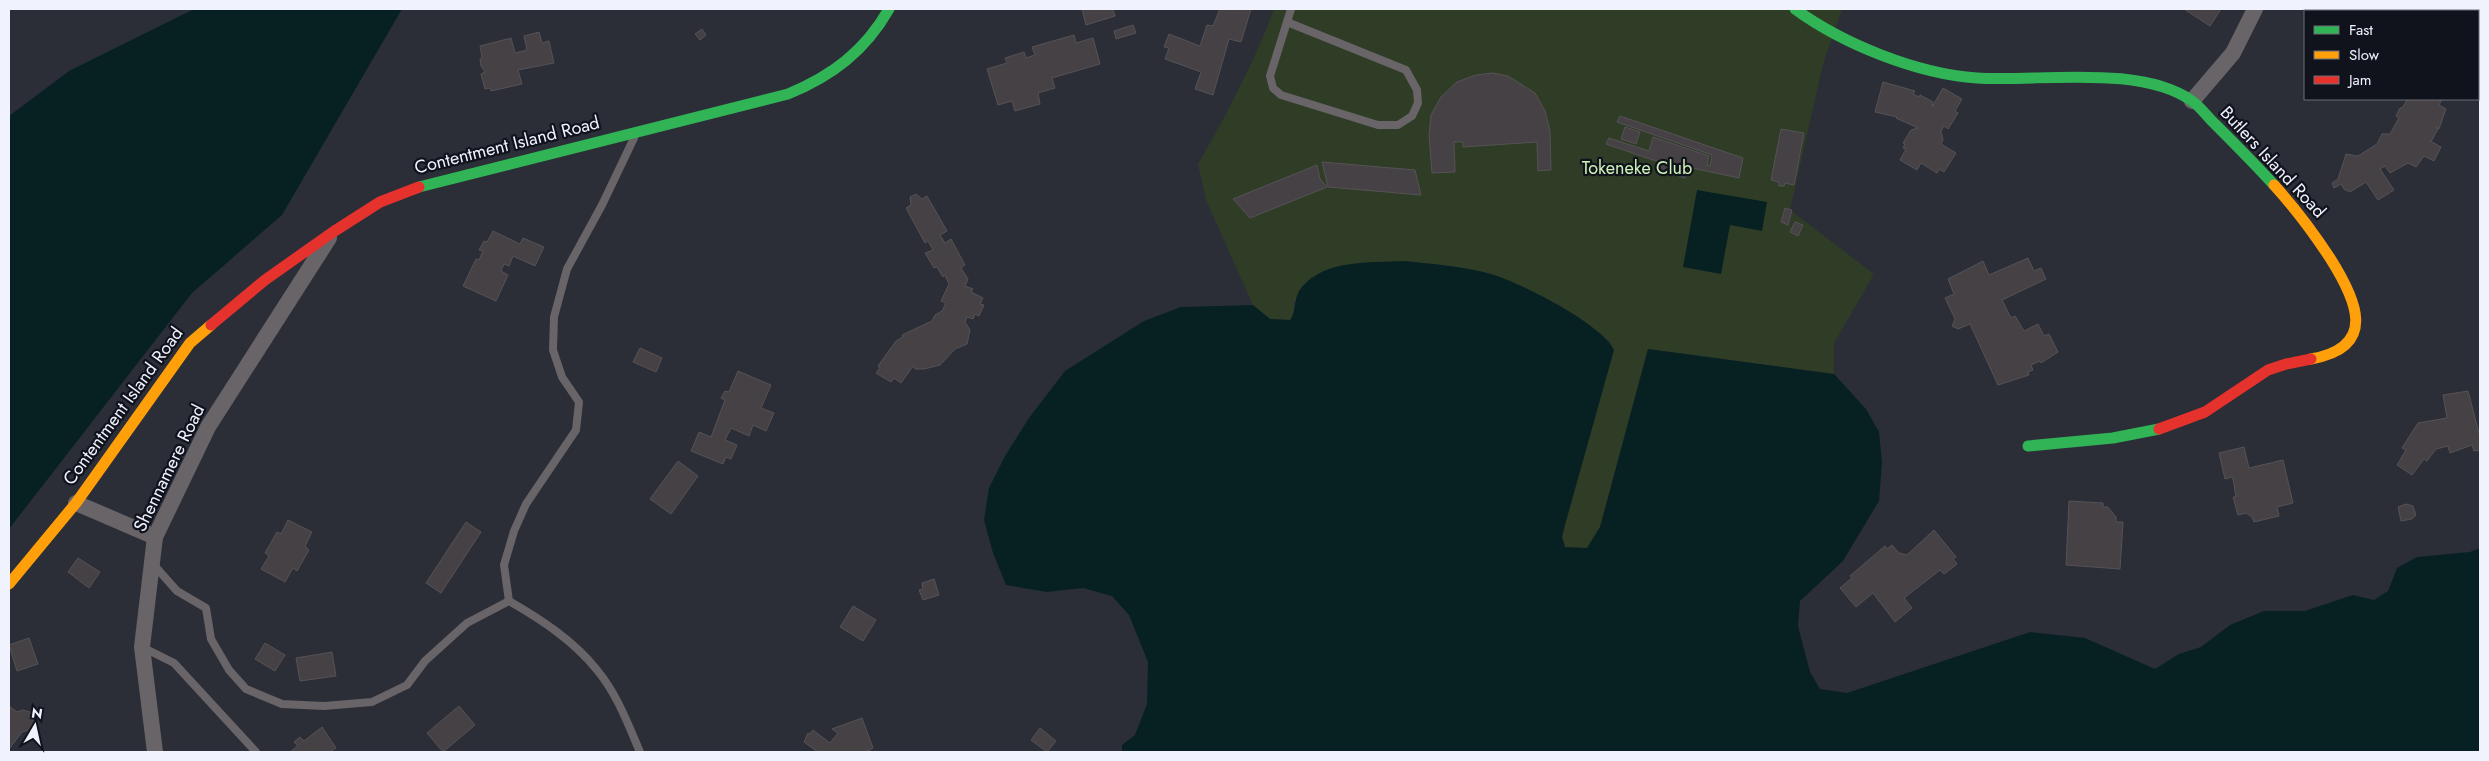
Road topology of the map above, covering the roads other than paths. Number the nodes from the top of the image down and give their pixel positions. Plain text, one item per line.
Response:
1 (889, 9) edge
2 (1291, 9) edge
3 (1795, 9) edge
4 (2256, 9) edge
5 (1287, 22) junction
6 (2192, 101) junction
7 (636, 134) junction
8 (333, 232) junction
9 (2028, 446) dead end
10 (76, 503) junction
11 (155, 537) junction
12 (152, 563) junction
13 (9, 584) edge
14 (509, 601) junction
15 (142, 647) junction
16 (156, 752) edge
17 (256, 752) edge
18 (640, 752) edge

1 - 7 street, Contentment Island Road
2 - 5 lane
3 - 6 street, Butlers Island Road
4 - 6 street
5 - 5 lane
6 - 9 street, Butlers Island Road
7 - 8 street, Contentment Island Road
7 - 14 lane
8 - 10 street, Contentment Island Road
8 - 11 street, Shennamere Road
10 - 11 street, Contentment Island Road
10 - 13 street, Contentment Island Road
11 - 12 street, Shennamere Road
12 - 14 lane
12 - 15 street, Shennamere Road
14 - 18 lane
15 - 16 street, Shennamere Road
15 - 17 lane

